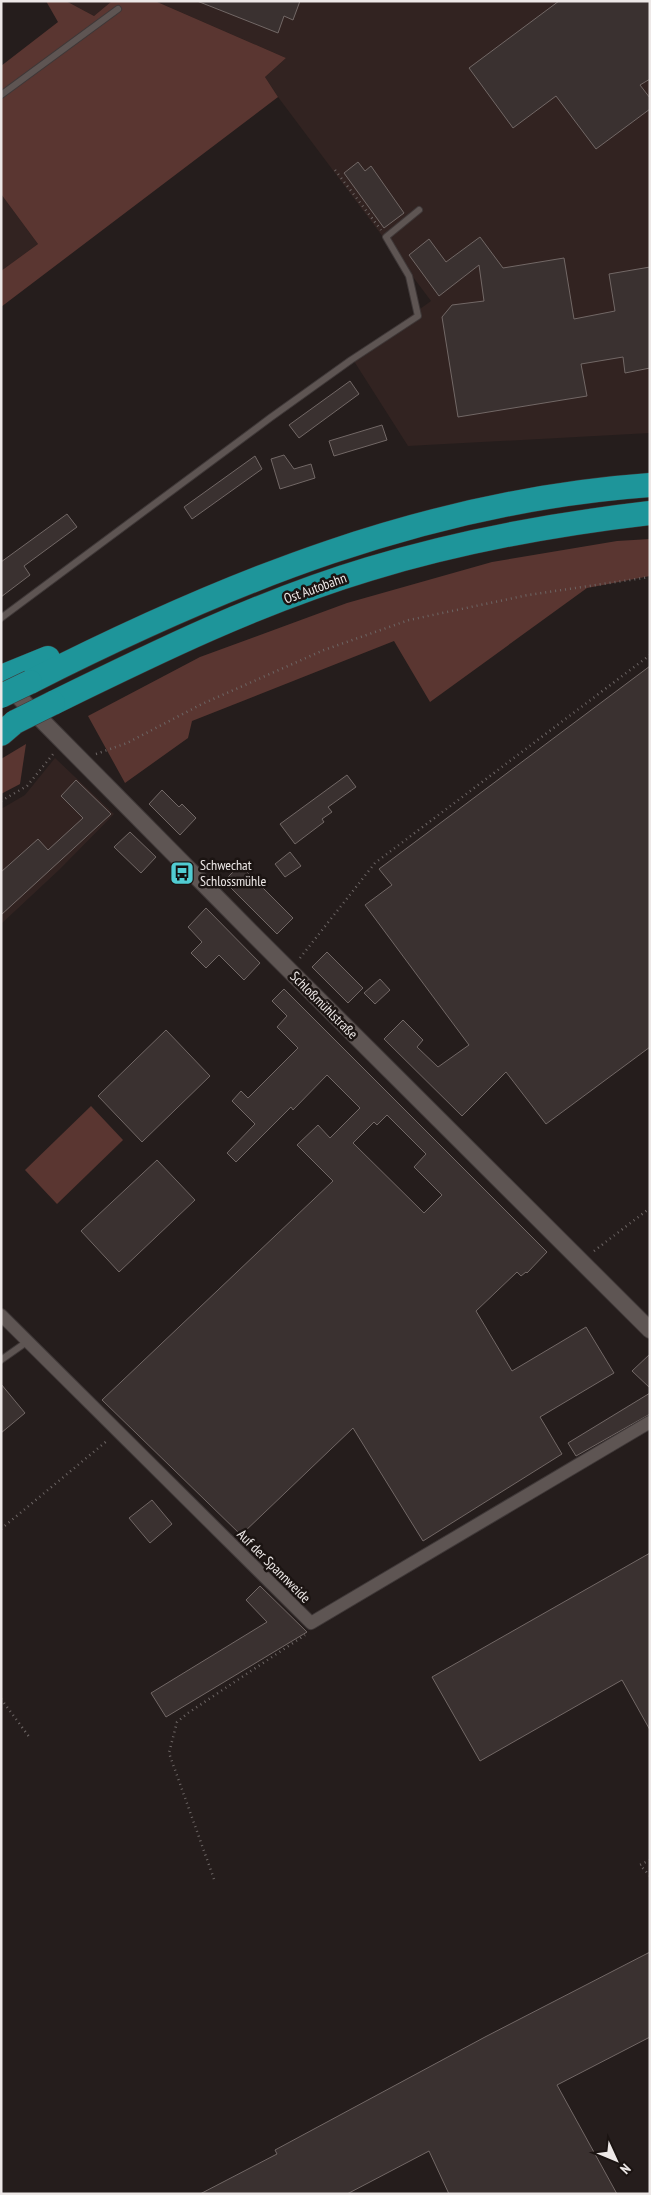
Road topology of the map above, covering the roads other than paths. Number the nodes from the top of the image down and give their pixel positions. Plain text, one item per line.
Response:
1 (118, 9) dead end
2 (1, 95) edge
3 (419, 210) dead end
4 (650, 485) edge
5 (650, 514) edge
6 (1, 618) edge
7 (13, 677) edge
8 (1, 696) edge
9 (6, 728) edge
10 (1, 1315) edge
11 (650, 1330) edge
12 (28, 1342) junction
13 (1, 1360) edge
14 (650, 1422) edge

1 - 2 lane
3 - 6 lane
4 - 7 highway, Ost Autobahn
5 - 9 highway, Ost Autobahn, bridge
7 - 8 highway, Ost Autobahn, bridge
7 - 11 street, Schloßmühlstraße
10 - 12 street, Auf der Spannweide
12 - 13 lane
12 - 14 street, Auf der Spannweide

